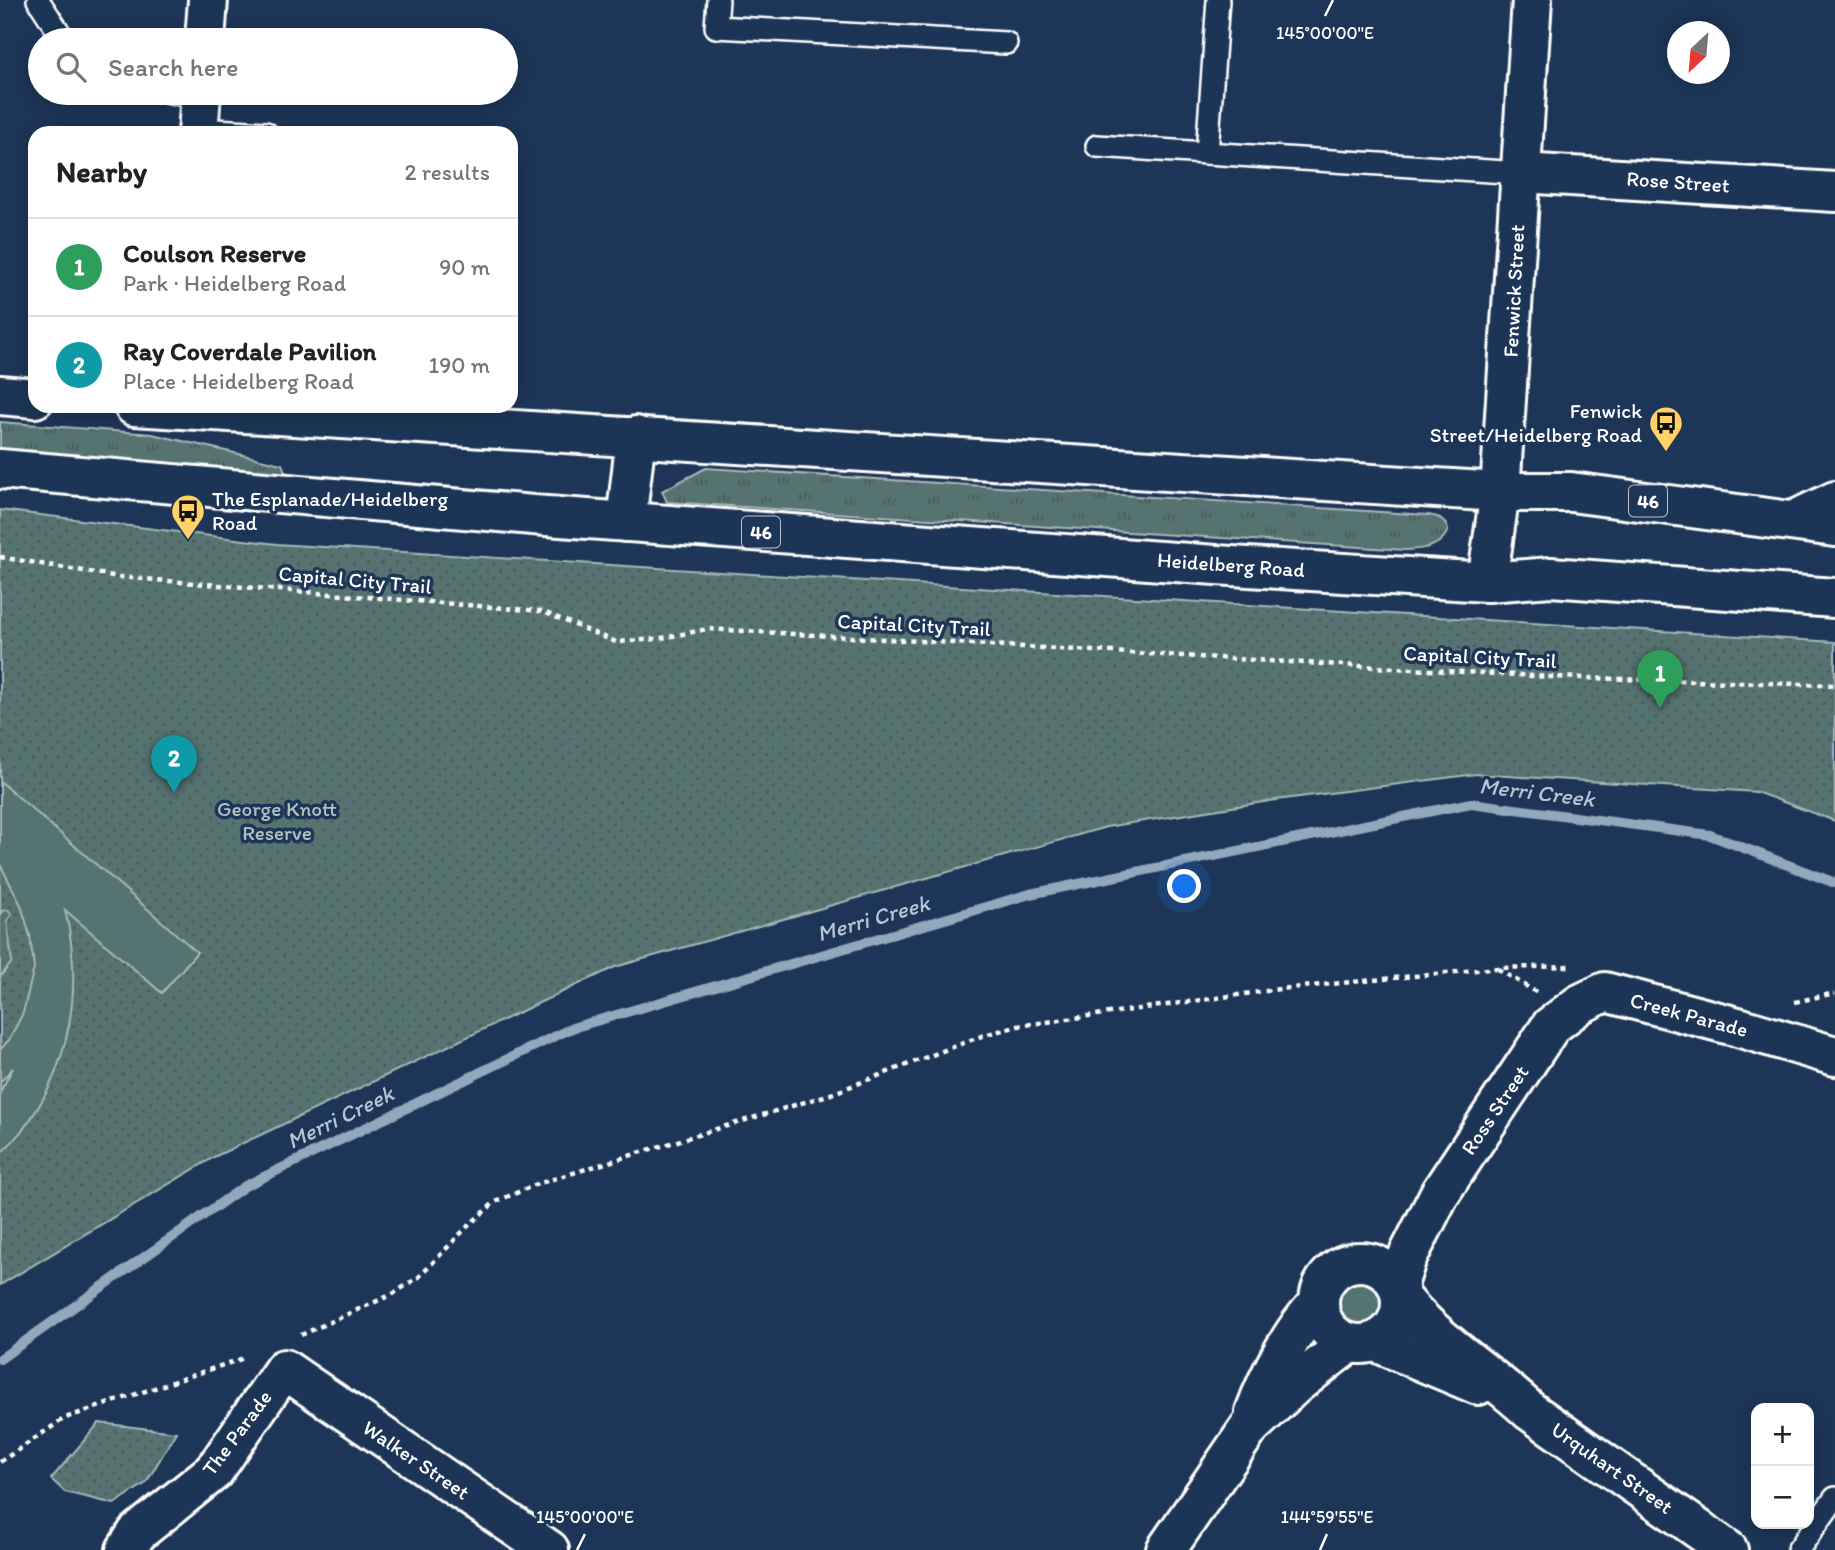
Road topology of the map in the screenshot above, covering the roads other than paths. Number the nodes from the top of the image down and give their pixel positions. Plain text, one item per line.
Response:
1 (38, 0) edge
2 (208, 0) edge
3 (718, 0) edge
4 (1218, 0) edge
5 (1532, 0) edge
6 (56, 28) edge
7 (206, 28) edge
8 (1006, 43) dead end
9 (193, 109) edge
10 (245, 126) edge
11 (1097, 146) dead end
12 (1207, 153) junction
13 (1521, 173) junction
14 (1835, 192) edge
15 (0, 395) edge
16 (28, 397) edge
17 (258, 413) edge
18 (636, 436) junction
19 (0, 469) edge
20 (1500, 492) junction
21 (1835, 501) edge
22 (1796, 520) junction
23 (626, 522) junction
24 (1835, 527) edge
25 (1487, 582) junction
26 (1835, 598) edge
27 (1551, 1026) joint
28 (1835, 1056) edge
29 (1440, 1193) junction
30 (1359, 1261) junction
31 (1400, 1292) junction
32 (1319, 1303) junction
33 (1362, 1342) junction
34 (289, 1354) joint
35 (1530, 1411) junction
36 (1250, 1427) junction
37 (1835, 1498) edge
38 (126, 1550) edge
39 (549, 1550) edge
40 (1166, 1550) edge
41 (1728, 1550) edge
42 (1798, 1550) edge

1 - 6 lane
2 - 7 main road
3 - 8 lane
4 - 12 lane
5 - 13 main road, Fenwick Street
9 - 10 lane
11 - 12 lane
12 - 13 lane
13 - 14 main road, Rose Street
13 - 20 main road, Fenwick Street
15 - 16 main road
17 - 18 main road, 46
18 - 20 main road, 46
18 - 23 main road
19 - 23 main road, Heidelberg Road / 46
20 - 22 main road, 46
20 - 25 main road, Fenwick Street
21 - 22 main road
22 - 24 main road, 46
23 - 25 main road, Heidelberg Road / 46
25 - 26 main road, Heidelberg Road / 46
27 - 28 main road, Creek Parade
27 - 29 main road, Ross Street
29 - 30 main road, Ross Street
29 - 31 main road, Ross Street
30 - 31 main road
30 - 32 main road
31 - 33 main road
31 - 35 main road, Urquhart Street
32 - 33 main road
32 - 36 main road
33 - 35 main road, Urquhart Street
33 - 36 main road
34 - 38 main road, The Parade
34 - 39 main road, Walker Street
35 - 41 main road, Urquhart Street
36 - 40 main road
37 - 42 lane

